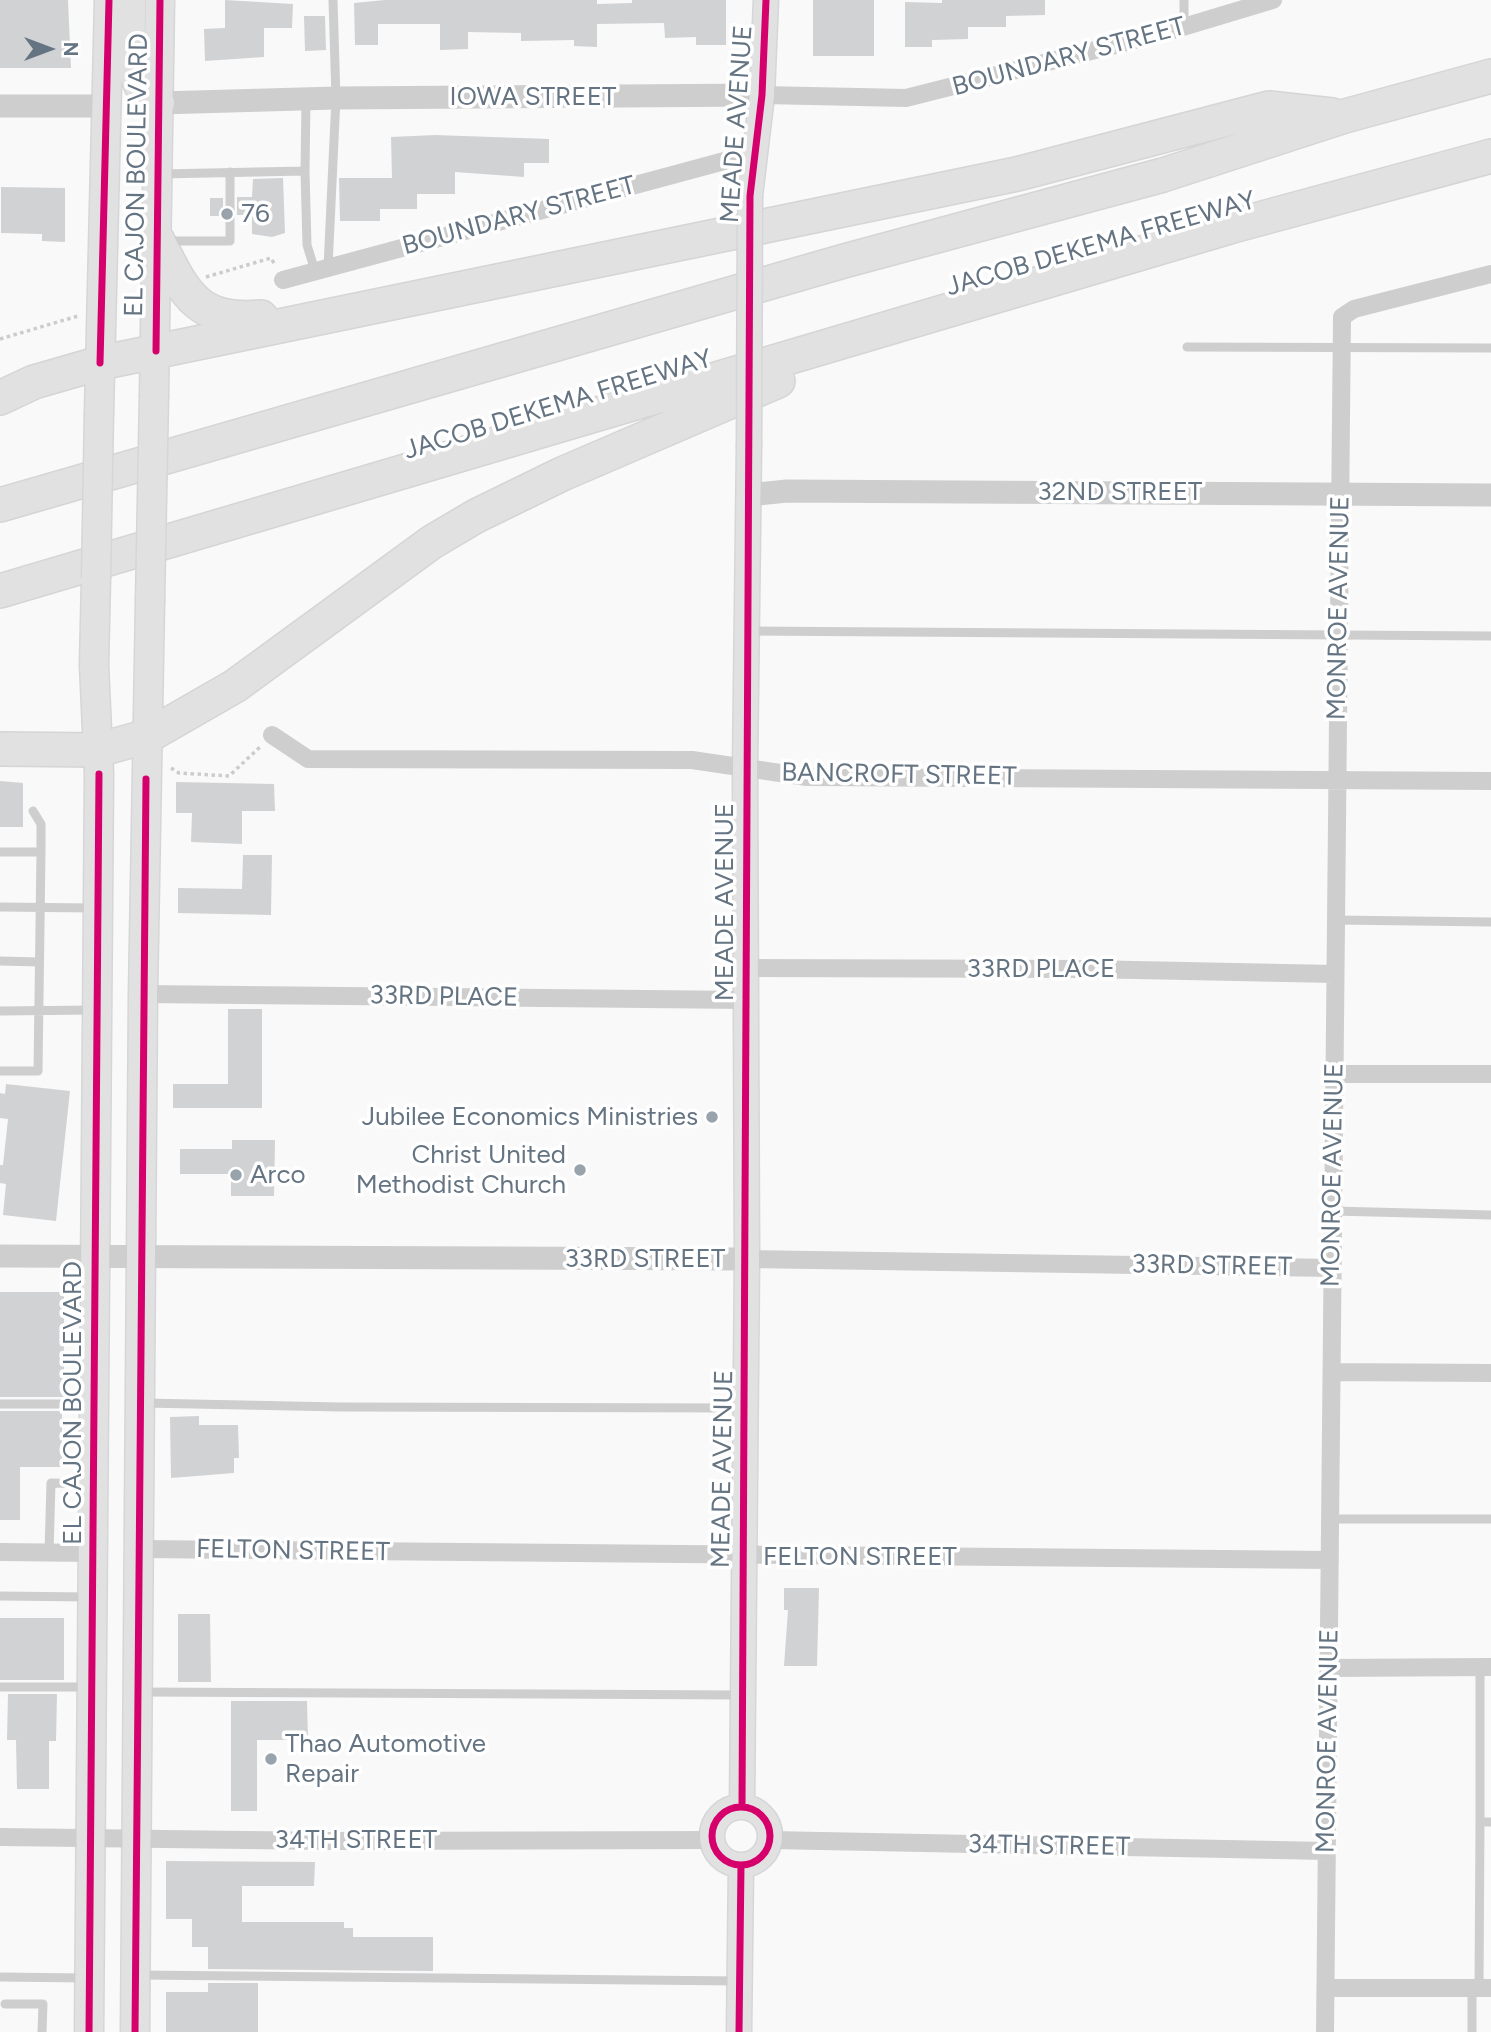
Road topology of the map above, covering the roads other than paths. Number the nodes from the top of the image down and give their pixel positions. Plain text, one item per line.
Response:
1 (109, 0) edge
2 (131, 0) edge
3 (160, 0) edge
4 (333, 0) edge
5 (766, 0) edge
6 (1184, 0) edge
7 (1273, 0) edge
8 (1184, 27) junction
9 (1491, 76) edge
10 (762, 95) junction
11 (335, 98) junction
12 (906, 98) joint
13 (306, 100) junction
14 (160, 103) junction
15 (0, 106) edge
16 (107, 106) junction
17 (1345, 116) junction
18 (754, 153) junction
19 (1491, 156) edge
20 (305, 171) junction
21 (230, 172) junction
22 (159, 174) junction
23 (158, 241) junction
24 (322, 269) junction
25 (1491, 274) edge
26 (283, 280) road end
27 (386, 305) junction
28 (927, 317) junction
29 (1341, 346) junction
30 (1187, 347) dead end
31 (1491, 348) edge
32 (156, 351) junction
33 (100, 363) junction
34 (0, 398) edge
35 (1340, 493) junction
36 (748, 495) junction
37 (1491, 495) edge
38 (0, 505) edge
39 (0, 591) edge
40 (747, 631) junction
41 (1339, 635) junction
42 (1491, 636) edge
43 (272, 735) road end
44 (148, 736) junction
45 (0, 749) edge
46 (99, 750) junction
47 (745, 767) junction
48 (1337, 780) junction
49 (1491, 781) edge
50 (33, 811) dead end
51 (0, 852) edge
52 (41, 852) junction
53 (0, 907) edge
54 (40, 908) junction
55 (98, 908) junction
56 (1336, 920) junction
57 (1491, 922) edge
58 (0, 961) edge
59 (39, 962) junction
60 (747, 968) junction
61 (1335, 974) junction
62 (143, 994) junction
63 (746, 1000) junction
64 (97, 1010) junction
65 (0, 1012) edge
66 (39, 1012) junction
67 (0, 1071) edge
68 (1335, 1074) junction
69 (1491, 1074) edge
70 (1333, 1211) junction
71 (1491, 1215) edge
72 (0, 1256) edge
73 (95, 1257) junction
74 (141, 1257) junction
75 (747, 1259) junction
76 (1333, 1268) junction
77 (1332, 1372) junction
78 (1491, 1373) edge
79 (139, 1403) junction
80 (0, 1404) edge
81 (93, 1405) junction
82 (744, 1408) junction
83 (92, 1485) junction
84 (1330, 1519) junction
85 (1491, 1519) edge
86 (139, 1549) junction
87 (0, 1552) edge
88 (49, 1552) junction
89 (92, 1552) junction
90 (743, 1556) junction
91 (1330, 1560) junction
92 (0, 1596) edge
93 (92, 1597) junction
94 (1485, 1667) edge
95 (1329, 1668) junction
96 (0, 1687) edge
97 (91, 1688) junction
98 (138, 1692) junction
99 (743, 1695) junction
100 (742, 1806) junction
101 (1480, 1822) junction
102 (1491, 1822) edge
103 (0, 1837) edge
104 (92, 1837) junction
105 (137, 1838) junction
106 (712, 1840) junction
107 (771, 1840) junction
108 (1327, 1852) junction
109 (741, 1865) junction
110 (135, 1975) junction
111 (0, 1977) edge
112 (90, 1978) junction
113 (739, 1981) junction
114 (1326, 1987) junction
115 (1481, 1988) edge
116 (5, 2004) dead end
117 (42, 2032) edge
118 (89, 2032) edge
119 (135, 2032) edge
120 (739, 2032) edge
121 (1325, 2032) edge
122 (1472, 2032) edge

1 - 16 main road, EL CAJON BOULEVARD
2 - 14 main road
3 - 14 main road, EL CAJON BOULEVARD
4 - 11 lane
5 - 10 main road, MEADE AVENUE
6 - 8 lane
7 - 8 street, BOUNDARY STREET
8 - 12 street, BOUNDARY STREET
9 - 17 highway, JACOB DEKEMA FREEWAY
10 - 11 street, IOWA STREET
10 - 12 street, IOWA STREET
10 - 18 main road, MEADE AVENUE
11 - 13 street, IOWA STREET
11 - 24 lane
13 - 14 street, IOWA STREET
13 - 20 lane
14 - 22 main road, EL CAJON BOULEVARD
15 - 16 street
16 - 33 main road, EL CAJON BOULEVARD
17 - 27 highway
17 - 38 highway, JACOB DEKEMA FREEWAY
18 - 24 street, BOUNDARY STREET
18 - 36 main road, MEADE AVENUE, bridge
19 - 28 highway, JACOB DEKEMA FREEWAY
20 - 21 lane
20 - 24 lane
21 - 22 lane
21 - 23 lane
22 - 23 main road, EL CAJON BOULEVARD
23 - 27 highway
23 - 32 main road, EL CAJON BOULEVARD
24 - 26 street, BOUNDARY STREET
25 - 29 street, MONROE AVENUE
27 - 32 highway
28 - 39 highway, JACOB DEKEMA FREEWAY
28 - 44 highway
29 - 30 lane
29 - 31 lane
29 - 35 street, MONROE AVENUE
32 - 33 highway
32 - 44 main road, EL CAJON BOULEVARD, bridge
33 - 34 highway
33 - 46 main road, EL CAJON BOULEVARD, bridge
35 - 36 street, 32ND STREET
35 - 37 street, 32ND STREET
35 - 41 street, MONROE AVENUE
36 - 40 main road, MEADE AVENUE
40 - 41 lane
40 - 47 main road, MEADE AVENUE
41 - 42 lane
41 - 48 street, MONROE AVENUE
43 - 47 street, BANCROFT STREET
44 - 46 highway
44 - 62 main road, EL CAJON BOULEVARD
45 - 46 highway
46 - 55 main road, EL CAJON BOULEVARD
47 - 48 street, BANCROFT STREET
47 - 60 main road, MEADE AVENUE
48 - 49 street, BANCROFT STREET
48 - 56 street, MONROE AVENUE
50 - 52 lane
51 - 52 lane
52 - 54 lane
53 - 54 lane
54 - 55 lane
54 - 59 lane
55 - 64 main road, EL CAJON BOULEVARD
56 - 57 lane
56 - 61 street, MONROE AVENUE
58 - 59 lane
59 - 66 lane
60 - 61 street, 33RD PLACE
60 - 63 main road, MEADE AVENUE
61 - 68 street, MONROE AVENUE
62 - 63 street, 33RD PLACE
62 - 74 main road, EL CAJON BOULEVARD
63 - 75 main road, MEADE AVENUE
64 - 66 lane
64 - 73 main road, EL CAJON BOULEVARD
65 - 66 lane
66 - 67 lane
68 - 69 street
68 - 70 street, MONROE AVENUE
70 - 71 lane
70 - 76 street, MONROE AVENUE
72 - 73 street, 33RD STREET
73 - 74 street, 33RD STREET
73 - 81 main road, EL CAJON BOULEVARD
74 - 75 street, 33RD STREET
74 - 79 main road, EL CAJON BOULEVARD
75 - 76 street, 33RD STREET
75 - 82 main road, MEADE AVENUE
76 - 77 street, MONROE AVENUE
77 - 78 street
77 - 84 street, MONROE AVENUE
79 - 82 lane
79 - 86 main road, EL CAJON BOULEVARD
80 - 81 lane
81 - 83 main road, EL CAJON BOULEVARD
82 - 90 main road, MEADE AVENUE
83 - 88 lane
83 - 89 main road, EL CAJON BOULEVARD
84 - 85 lane
84 - 91 street, MONROE AVENUE
86 - 90 street, FELTON STREET
86 - 98 main road, EL CAJON BOULEVARD
87 - 88 street
88 - 89 street
89 - 93 main road, EL CAJON BOULEVARD
90 - 91 street, FELTON STREET
90 - 99 main road, MEADE AVENUE
91 - 95 street, MONROE AVENUE
92 - 93 lane
93 - 97 main road, EL CAJON BOULEVARD
94 - 95 street
94 - 101 lane
95 - 108 street, MONROE AVENUE
96 - 97 lane
97 - 104 main road, EL CAJON BOULEVARD
98 - 99 lane
98 - 105 main road, EL CAJON BOULEVARD
99 - 100 main road, MEADE AVENUE
100 - 106 main road
100 - 107 main road
101 - 102 lane
101 - 115 lane
103 - 104 street, 34TH STREET
104 - 105 street, 34TH STREET
104 - 112 main road, EL CAJON BOULEVARD
105 - 106 street, 34TH STREET
105 - 110 main road, EL CAJON BOULEVARD
106 - 109 main road
107 - 108 street, 34TH STREET
107 - 109 main road
108 - 114 street, MONROE AVENUE
109 - 113 main road
110 - 113 lane
110 - 119 main road, EL CAJON BOULEVARD
111 - 112 lane
112 - 118 main road, EL CAJON BOULEVARD
113 - 120 main road
114 - 115 street
114 - 121 street, MONROE AVENUE
115 - 122 lane
116 - 117 lane

